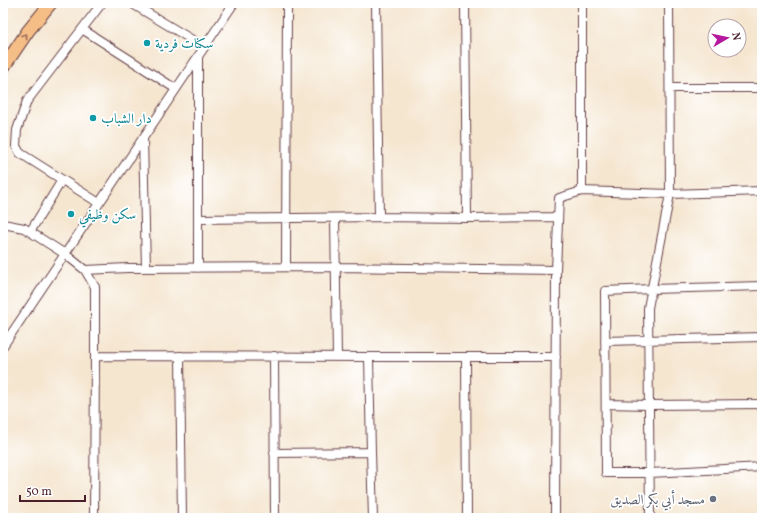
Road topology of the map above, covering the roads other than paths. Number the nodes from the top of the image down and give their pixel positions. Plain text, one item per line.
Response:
1 (51, 3) edge
2 (102, 3) edge
3 (131, 3) edge
4 (234, 3) edge
5 (287, 3) edge
6 (376, 3) edge
7 (465, 3) edge
8 (582, 3) edge
9 (669, 3) edge
10 (82, 29) junction
11 (204, 47) junction
12 (198, 56) junction
13 (3, 68) edge
14 (670, 88) junction
15 (762, 88) edge
16 (176, 89) junction
17 (143, 138) junction
18 (62, 180) junction
19 (582, 191) junction
20 (762, 191) edge
21 (670, 194) junction
22 (100, 203) junction
23 (379, 217) junction
24 (558, 217) junction
25 (335, 218) junction
26 (467, 218) junction
27 (198, 219) junction
28 (286, 219) junction
29 (3, 224) edge
30 (30, 232) junction
31 (65, 254) junction
32 (286, 267) junction
33 (336, 267) junction
34 (146, 268) junction
35 (198, 268) junction
36 (85, 270) junction
37 (556, 270) junction
38 (762, 286) edge
39 (652, 289) junction
40 (762, 337) edge
41 (648, 340) junction
42 (606, 341) junction
43 (3, 346) edge
44 (96, 356) junction
45 (180, 356) junction
46 (274, 356) junction
47 (337, 357) junction
48 (369, 357) junction
49 (466, 357) junction
50 (556, 357) junction
51 (606, 404) junction
52 (762, 404) edge
53 (649, 405) junction
54 (371, 452) junction
55 (274, 453) junction
56 (762, 467) edge
57 (650, 473) junction
58 (94, 518) edge
59 (182, 518) edge
60 (275, 518) edge
61 (373, 518) edge
62 (468, 518) edge
63 (556, 518) edge
64 (650, 518) edge

13 -> 1 main road
2 - 10 street
3 - 11 street
4 - 11 street
5 - 28 street
6 - 23 street
7 - 26 street
8 - 19 street
9 - 14 street
10 - 16 street
10 - 18 street
11 - 12 street
12 - 16 street
12 - 27 street
14 - 15 street
14 - 21 street
16 - 17 street
17 - 22 street
17 - 34 street
18 - 22 street
18 - 30 street
19 - 21 street
19 - 24 street
20 - 21 street
21 - 39 street
22 - 31 street
23 - 25 street
23 - 26 street
24 - 26 street
24 - 37 street
25 - 28 street
25 - 33 street
27 - 28 street
27 - 35 street
28 - 32 street
29 - 30 street
30 - 31 street
31 - 36 street
31 - 43 street
32 - 33 street
32 - 35 street
33 - 37 street
33 - 47 street
34 - 35 street
34 - 36 street
36 - 44 street
37 - 50 street
38 - 39 street
39 - 41 street
39 - 42 street
40 - 41 street
41 - 42 street
41 - 53 street
42 - 51 street
44 - 45 street
44 - 58 street
45 - 46 street
45 - 59 street
46 - 47 street
46 - 55 street
47 - 48 street
48 - 49 street
48 - 54 street
49 - 50 street
49 - 62 street
50 - 63 street
51 - 53 street
51 - 57 street
52 - 53 street
53 - 57 street
54 - 55 street
54 - 61 street
55 - 60 street
56 - 57 street
57 - 64 street

